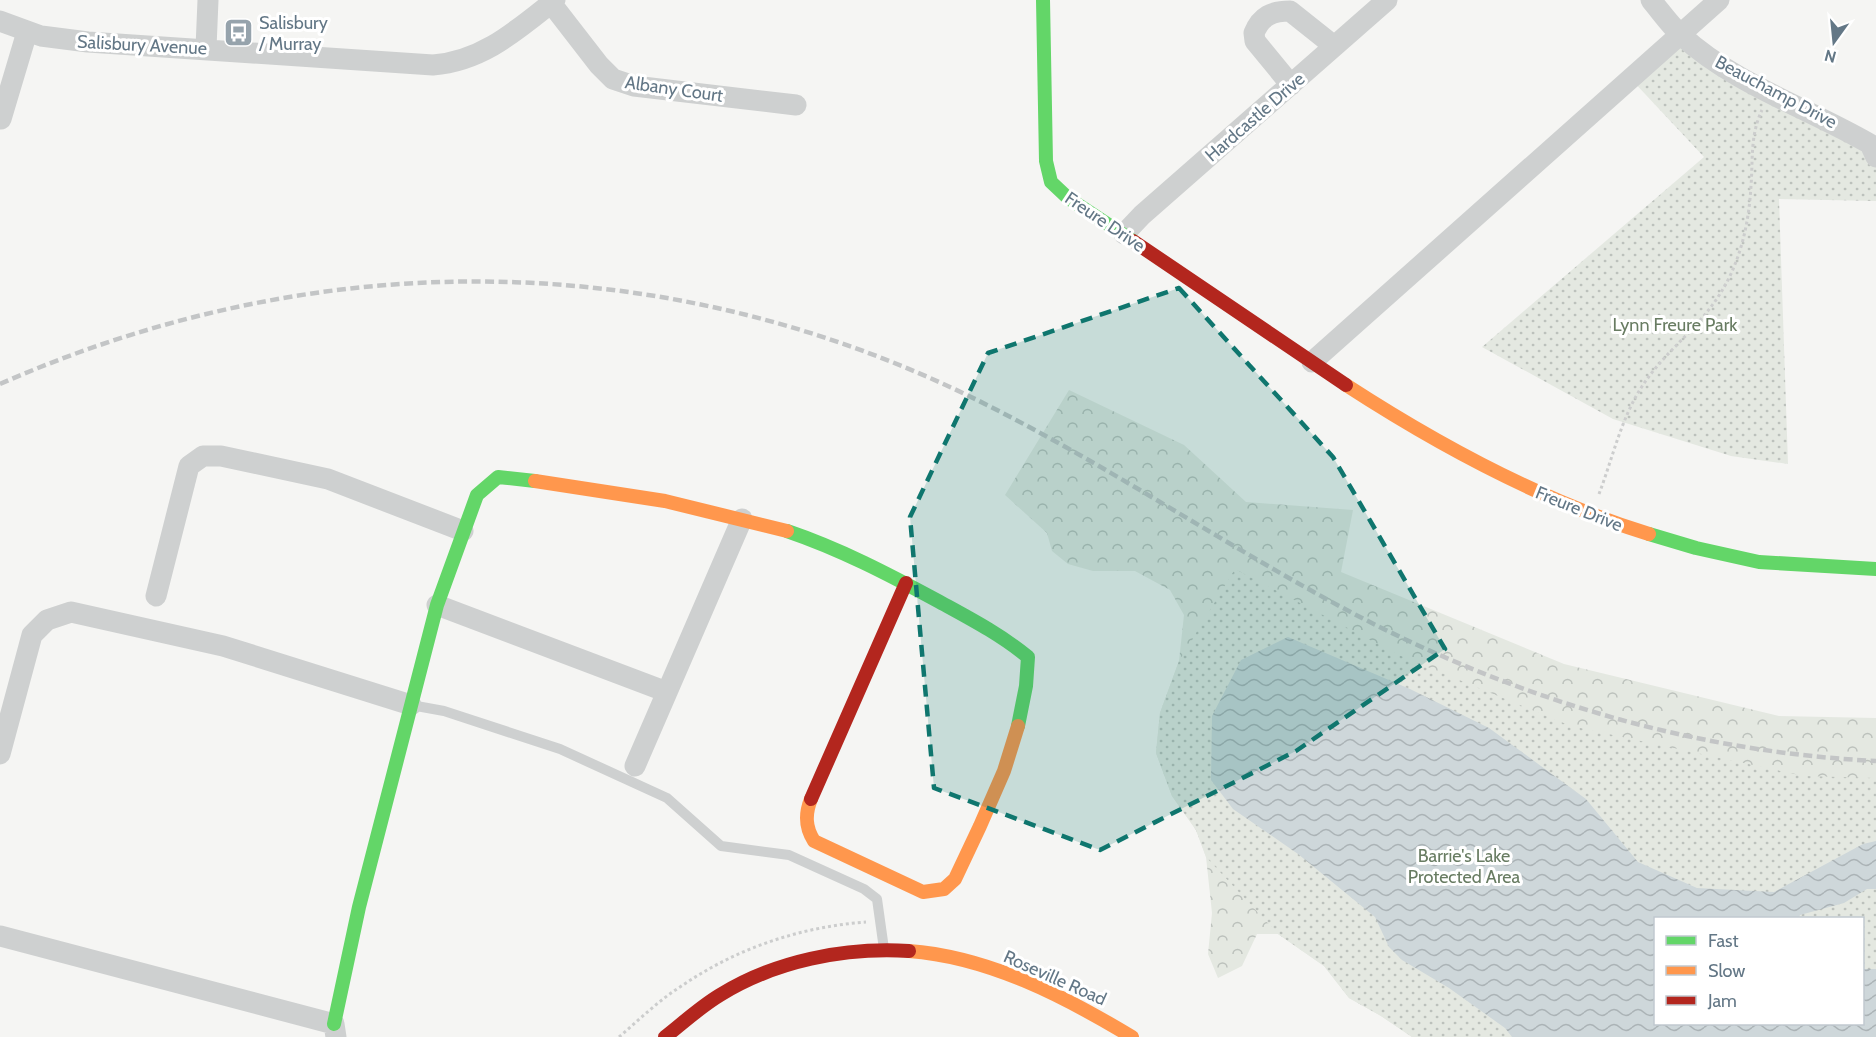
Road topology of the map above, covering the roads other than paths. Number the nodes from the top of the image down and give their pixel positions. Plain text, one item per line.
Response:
1 (208, 0) edge
2 (1043, 0) edge
3 (1387, 0) edge
4 (1651, 0) edge
5 (1719, 0) edge
6 (553, 1) edge
7 (0, 21) edge
8 (27, 32) junction
9 (1680, 34) junction
10 (1334, 46) junction
11 (206, 48) junction
12 (1292, 86) junction
13 (796, 105) dead end
14 (1, 119) edge
15 (1876, 157) edge
16 (1124, 234) junction
17 (1312, 362) junction
18 (742, 519) junction
19 (463, 531) junction
20 (1876, 569) edge
21 (906, 583) junction
22 (156, 596) dead end
23 (437, 605) junction
24 (667, 692) junction
25 (411, 705) junction
26 (0, 754) edge
27 (635, 766) dead end
28 (0, 936) edge
29 (884, 950) junction
30 (335, 1031) edge
31 (665, 1037) edge
32 (1132, 1037) edge

1 - 11 street
2 - 16 street, Freure Drive
3 - 10 street, Hardcastle Drive
4 - 9 street, Beauchamp Drive
5 - 9 street
6 - 11 street, Salisbury Avenue
6 - 13 street, Albany Court
7 - 8 street, Salisbury Avenue
8 - 11 street, Salisbury Avenue
8 - 14 street
9 - 15 street, Beauchamp Drive
9 - 17 street
10 - 12 street, Hardcastle Drive
10 - 12 street
12 - 16 street, Hardcastle Drive
16 - 17 street, Freure Drive
17 - 20 street, Freure Drive
18 - 19 street
18 - 21 street
18 - 24 street
19 - 22 street
19 - 23 street
21 - 21 street
23 - 24 street
23 - 25 street
24 - 27 street
25 - 26 street
25 - 29 lane
25 - 30 street
28 - 30 street
29 - 31 street, Roseville Road
29 - 32 street, Roseville Road

